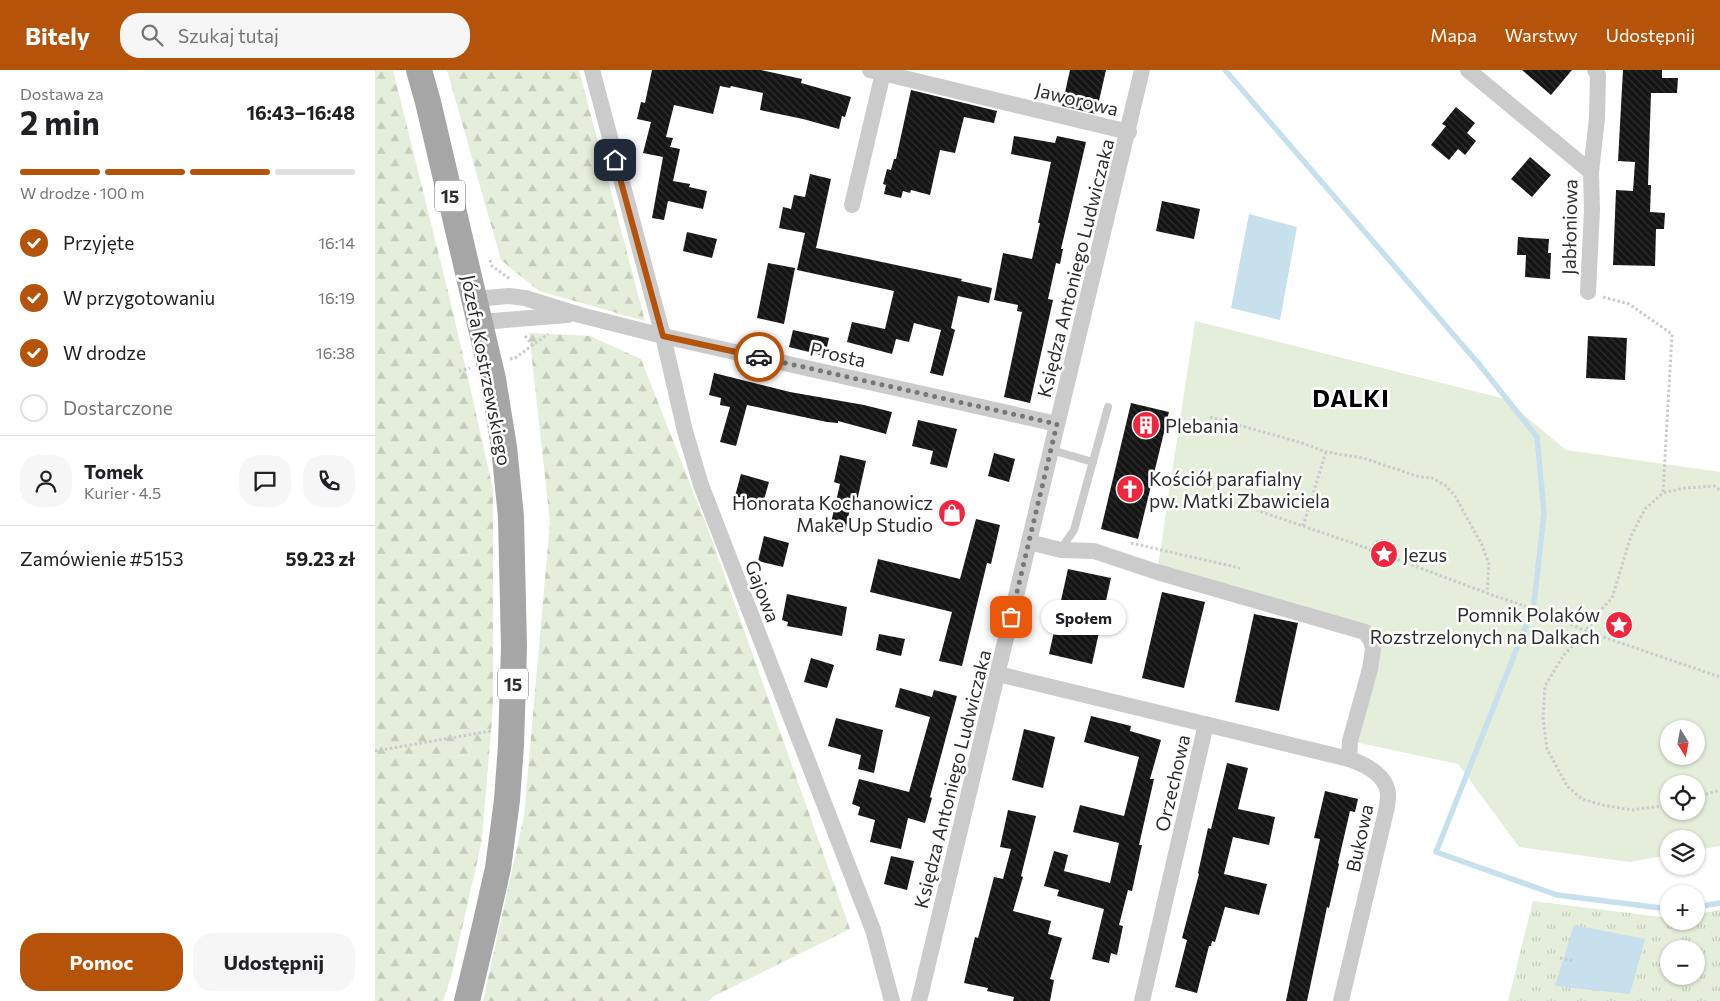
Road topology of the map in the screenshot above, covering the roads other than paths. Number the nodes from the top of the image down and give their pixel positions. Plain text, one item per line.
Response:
1 (419, 70) edge
2 (592, 70) edge
3 (1142, 70) edge
4 (1468, 70) edge
5 (1595, 70) edge
6 (877, 71) edge
7 (1129, 132) junction
8 (1591, 172) junction
9 (852, 204) dead end
10 (1587, 292) road end
11 (477, 310) junction
12 (580, 315) junction
13 (663, 336) junction
14 (1108, 407) dead end
15 (1057, 424) junction
16 (1051, 450) junction
17 (1093, 462) junction
18 (1029, 542) junction
19 (1061, 550) junction
20 (998, 674) junction
21 (1206, 724) junction
22 (1349, 759) junction
23 (467, 1001) edge
24 (892, 1001) edge
25 (919, 1001) edge
26 (1142, 1001) edge
27 (1341, 1001) edge

1 - 11 main road, Józefa Kostrzewskiego / 15
2 - 13 street, Gajowa
3 - 7 street, Księdza Antoniego Ludwiczaka
4 - 8 street, Jabłoniowa
5 - 8 street
6 - 7 street, Jaworowa
6 - 9 street
7 - 15 street, Księdza Antoniego Ludwiczaka
8 - 10 street, Jabłoniowa
11 - 12 street, Prosta
11 - 12 street, Prosta
11 - 23 main road, Józefa Kostrzewskiego / 15
12 - 13 street, Prosta
13 - 15 street, Prosta
13 - 24 street, Gajowa
14 - 17 lane
15 - 16 street, Księdza Antoniego Ludwiczaka
16 - 17 lane
16 - 18 street, Księdza Antoniego Ludwiczaka
17 - 19 lane
18 - 19 street
18 - 20 street, Księdza Antoniego Ludwiczaka
19 - 22 street
20 - 21 street, Orzechowa
20 - 25 street, Księdza Antoniego Ludwiczaka
21 - 22 street, Bukowa
21 - 26 street, Orzechowa
22 - 27 street, Bukowa

